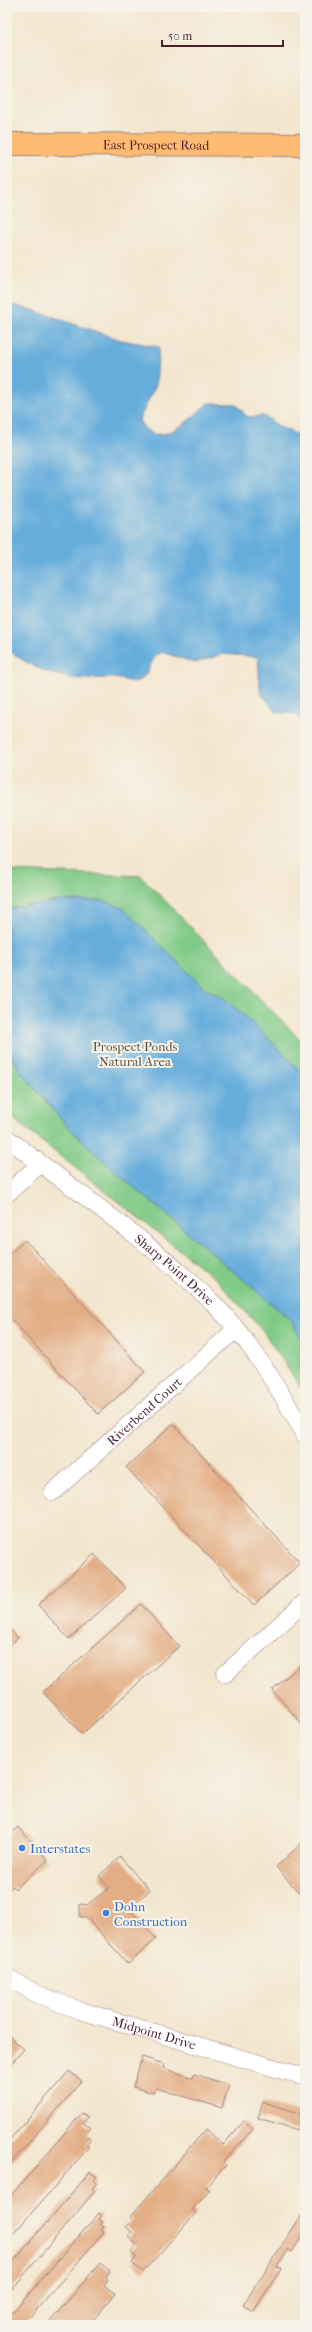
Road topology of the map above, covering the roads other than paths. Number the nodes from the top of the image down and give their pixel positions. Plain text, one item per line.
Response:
1 (7, 144) edge
2 (299, 145) edge
3 (7, 1138) edge
4 (40, 1164) junction
5 (7, 1194) edge
6 (235, 1330) junction
7 (305, 1435) edge
8 (53, 1492) dead end
9 (305, 1602) edge
10 (225, 1674) dead end
11 (7, 1978) edge
12 (305, 2077) edge

1 - 2 main road, East Prospect Road
3 - 4 street, Sharp Point Drive
4 - 5 street
4 - 6 street, Sharp Point Drive
6 - 7 street, Sharp Point Drive
6 - 8 street, Riverbend Court
9 - 10 street
11 - 12 street, Midpoint Drive

